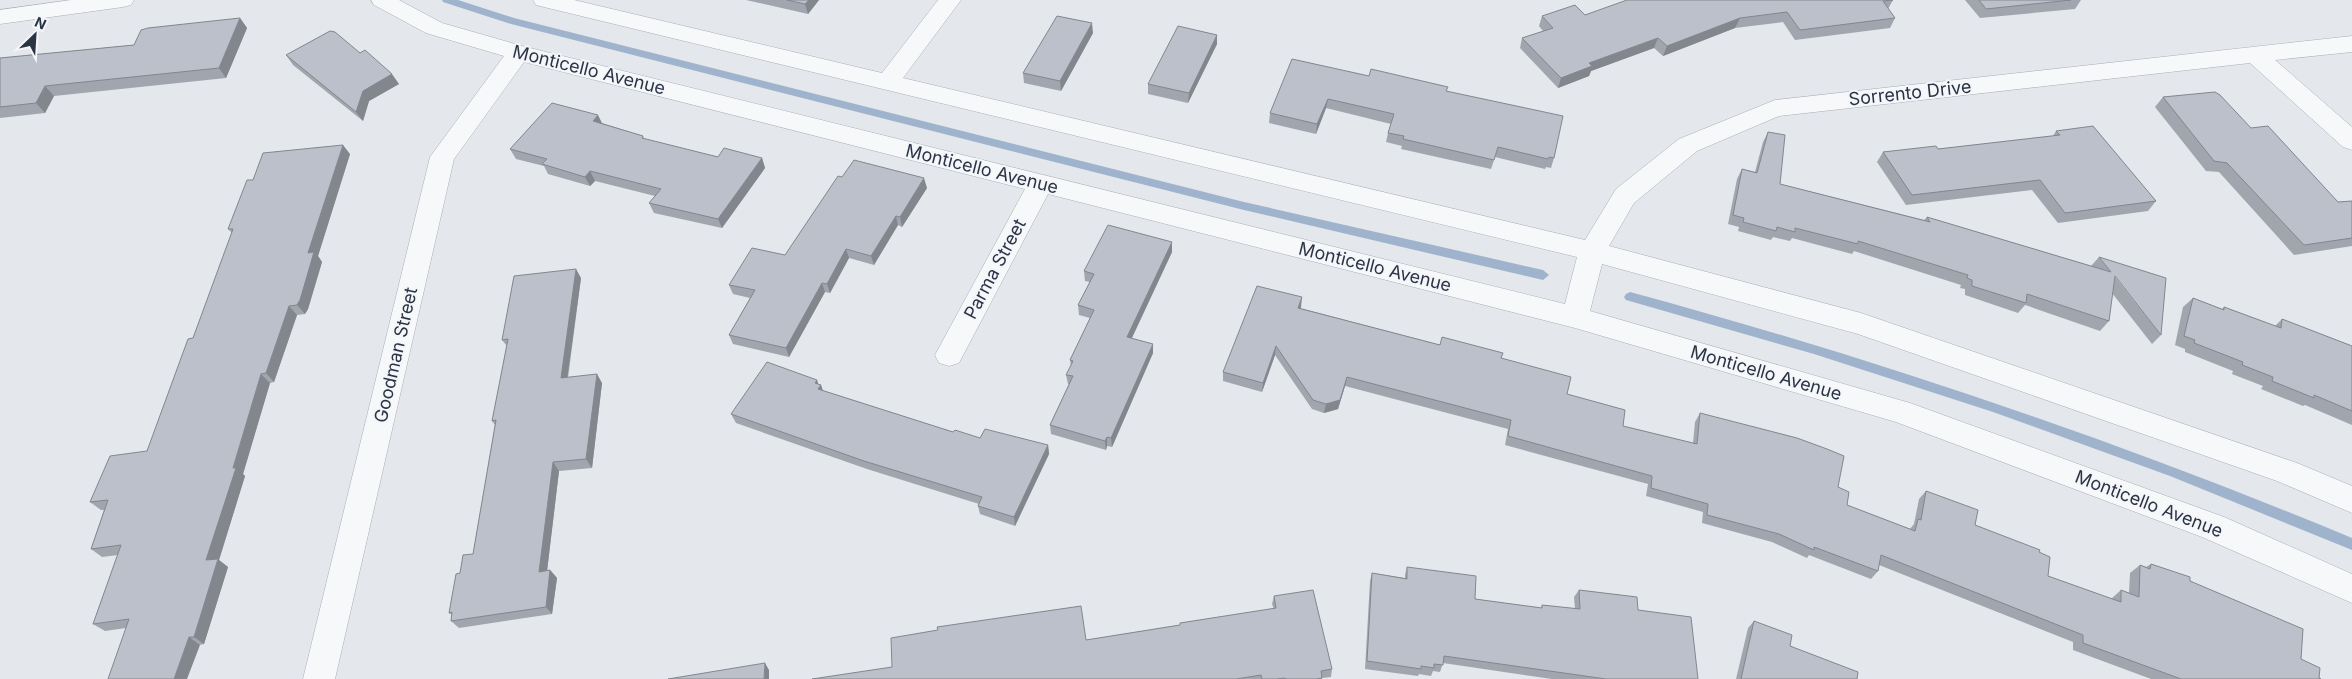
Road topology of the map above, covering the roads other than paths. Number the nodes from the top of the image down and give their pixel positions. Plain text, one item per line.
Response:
1 (123, 0) edge
2 (382, 0) edge
3 (544, 0) edge
4 (950, 0) edge
5 (0, 17) edge
6 (2352, 44) edge
7 (519, 53) junction
8 (2255, 55) junction
9 (888, 82) junction
10 (2352, 141) edge
11 (1041, 183) junction
12 (1592, 251) junction
13 (1575, 317) junction
14 (949, 355) dead end
15 (2352, 500) edge
16 (2352, 589) edge
17 (319, 679) edge

1 - 5 street
2 - 7 street, Monticello Avenue
3 - 9 street
4 - 9 street
6 - 8 street, Sorrento Drive
7 - 11 street, Monticello Avenue
7 - 17 street, Goodman Street
8 - 10 street
8 - 12 street, Sorrento Drive
9 - 12 street
11 - 13 street, Monticello Avenue
11 - 14 street, Parma Street
12 - 13 street, Sorrento Drive
12 - 15 street
13 - 16 street, Monticello Avenue

